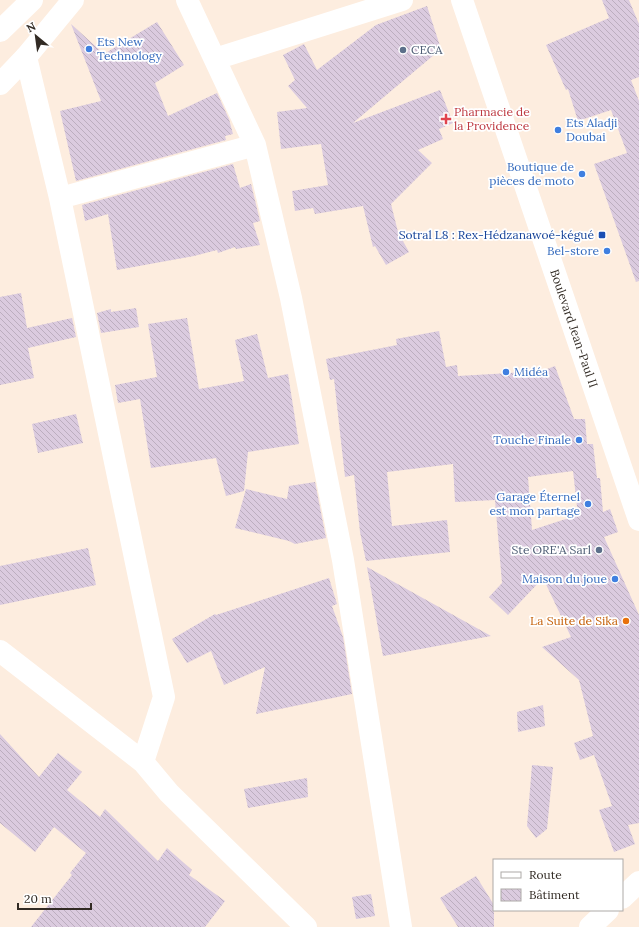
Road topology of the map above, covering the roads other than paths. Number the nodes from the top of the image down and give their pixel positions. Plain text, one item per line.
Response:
1 (32, 0) edge
2 (73, 0) edge
3 (187, 0) edge
4 (402, 0) edge
5 (462, 0) edge
6 (475, 0) edge
7 (0, 31) edge
8 (26, 57) junction
9 (215, 59) junction
10 (0, 84) edge
11 (255, 145) junction
12 (60, 198) junction
13 (639, 471) edge
14 (639, 520) edge
15 (0, 651) edge
16 (142, 762) junction
17 (639, 882) edge
18 (623, 897) edge
19 (607, 911) edge
20 (306, 927) edge
21 (401, 927) edge
22 (590, 927) edge

1 - 7 street
2 - 8 street
3 - 9 street
4 - 9 street
5 - 14 street, Boulevard Jean-Paul II
6 - 13 street, Boulevard Jean-Paul II
8 - 10 street
8 - 12 street
9 - 11 street
11 - 12 street
11 - 21 street
12 - 16 street
15 - 16 street
16 - 20 street
17 - 18 street
19 - 22 street

